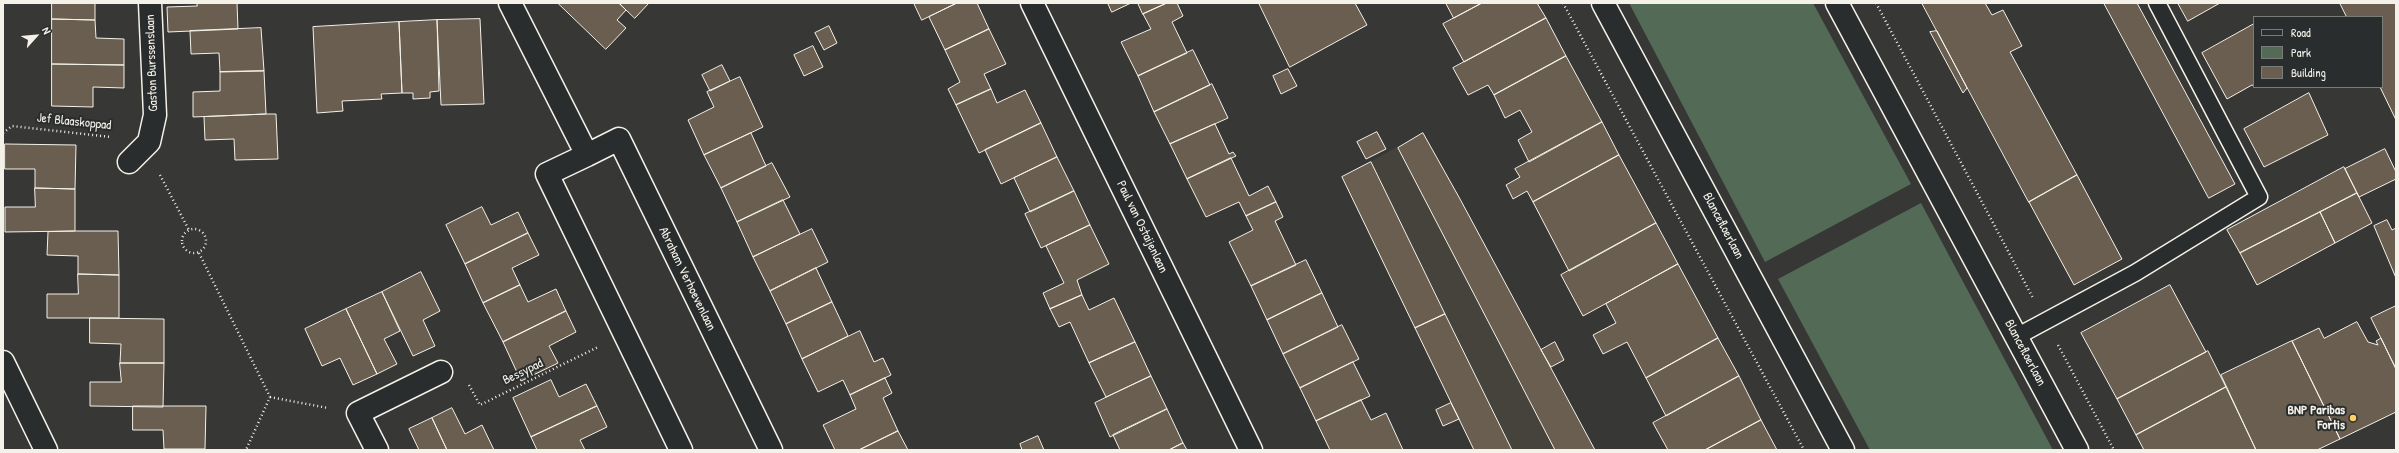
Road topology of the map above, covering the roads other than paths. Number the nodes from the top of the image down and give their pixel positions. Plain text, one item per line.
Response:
1 (150, 3) edge
2 (510, 3) edge
3 (1032, 3) edge
4 (1603, 3) edge
5 (1837, 3) edge
6 (2157, 3) edge
7 (139, 152) road end
8 (587, 155) junction
9 (2016, 337) junction
10 (3, 362) edge
11 (440, 372) road end
12 (46, 450) edge
13 (377, 450) edge
14 (681, 450) edge
15 (771, 450) edge
16 (1251, 450) edge
17 (1843, 450) edge
18 (2077, 450) edge

1 - 7 street, Gaston Burssenslaan
2 - 8 street
3 - 16 street, Paul van Ostaijenlaan
4 - 17 street, Blancefloerlaan
5 - 9 street, Blancefloerlaan
6 - 9 lane
8 - 14 street, Abraham Verhoevenlaan
8 - 15 street, Abraham Verhoevenlaan
9 - 18 street, Blancefloerlaan
10 - 12 street
11 - 13 street

